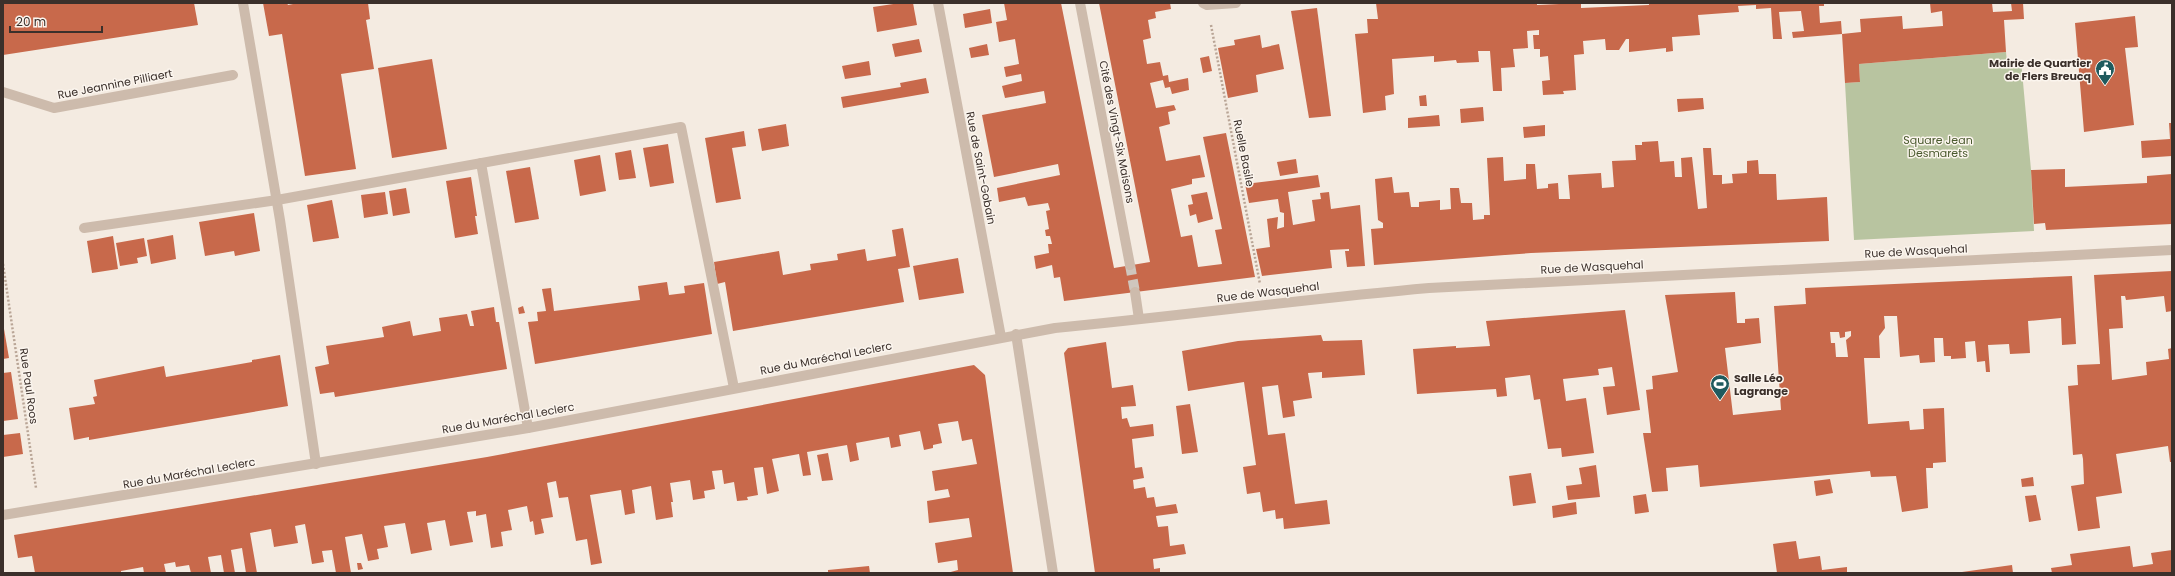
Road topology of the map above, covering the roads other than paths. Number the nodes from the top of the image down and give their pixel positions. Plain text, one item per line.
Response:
1 (243, 3) edge
2 (938, 3) edge
3 (1080, 3) edge
4 (1236, 3) edge
5 (1205, 4) edge
6 (233, 75) dead end
7 (3, 92) edge
8 (481, 163) junction
9 (277, 200) junction
10 (84, 228) dead end
11 (2172, 250) edge
12 (1130, 265) tunnel mouth
13 (1135, 292) tunnel mouth
14 (1139, 320) junction
15 (1016, 334) junction
16 (1001, 337) junction
17 (734, 388) junction
18 (528, 428) junction
19 (316, 464) junction
20 (3, 516) edge
21 (1053, 573) edge

1 - 9 street
2 - 16 street, Rue de Saint-Gobain
3 - 12 street, Cité des Vingt-Six Maisons
4 - 5 street
6 - 7 street, Rue Jeannine Pilliaert
8 - 9 street
8 - 17 street
8 - 18 street
9 - 10 street
9 - 19 street
11 - 14 street, Rue de Wasquehal
13 - 14 street
14 - 15 street, Rue de Wasquehal
15 - 16 street, Rue du Maréchal Leclerc
15 - 21 street
16 - 17 street, Rue du Maréchal Leclerc
17 - 18 street, Rue du Maréchal Leclerc
18 - 19 street, Rue du Maréchal Leclerc
19 - 20 street, Rue du Maréchal Leclerc

